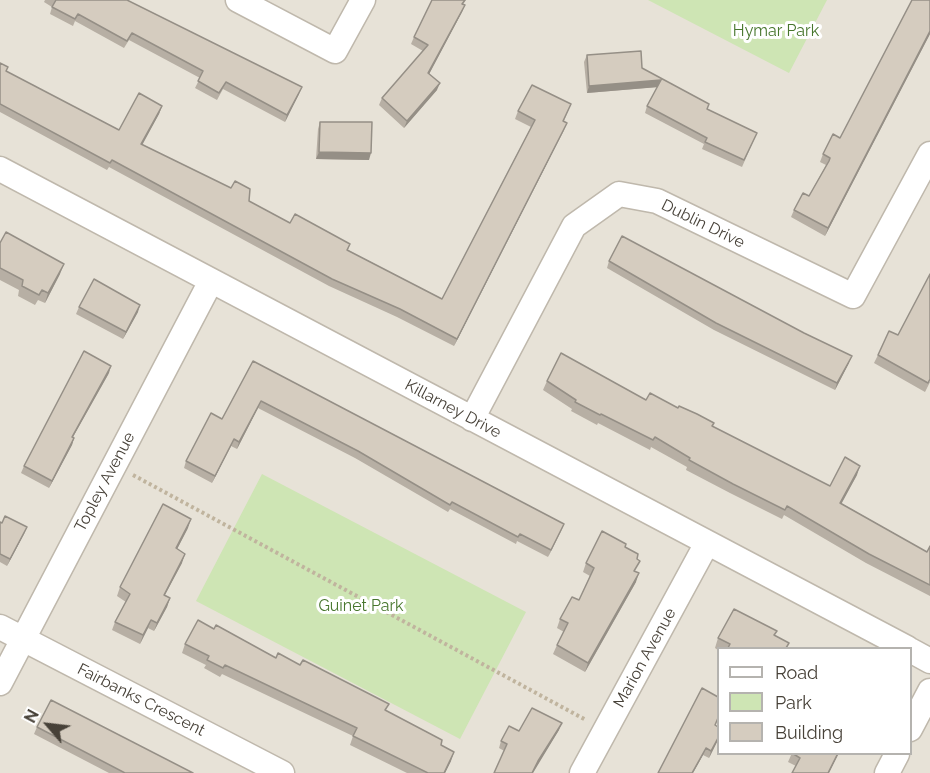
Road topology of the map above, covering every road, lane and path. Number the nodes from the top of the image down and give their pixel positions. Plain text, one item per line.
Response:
1 (238, 0) edge
2 (363, 0) edge
3 (930, 154) edge
4 (0, 169) edge
5 (211, 281) junction
6 (472, 419) junction
7 (114, 465) junction
8 (707, 543) junction
9 (0, 627) edge
10 (23, 639) junction
11 (905, 647) edge
12 (912, 651) edge
13 (930, 661) edge
14 (0, 683) edge
15 (930, 691) edge
16 (912, 725) edge
17 (605, 730) junction
18 (896, 755) edge
19 (282, 773) edge
20 (582, 773) edge
21 (887, 773) edge

1 - 2 street
3 - 6 street, Dublin Drive
4 - 5 street, Killarney Drive
5 - 6 street, Killarney Drive
5 - 7 street, Topley Avenue
6 - 8 street, Killarney Drive
7 - 10 street, Topley Avenue
7 - 17 path
8 - 11 street, Killarney Drive
8 - 17 street, Marion Avenue
9 - 10 street, Fairbanks Crescent
10 - 14 street, Topley Avenue
10 - 19 street, Fairbanks Crescent
12 - 13 street, Killarney Drive
15 - 16 street
17 - 20 street, Marion Avenue
18 - 21 street

